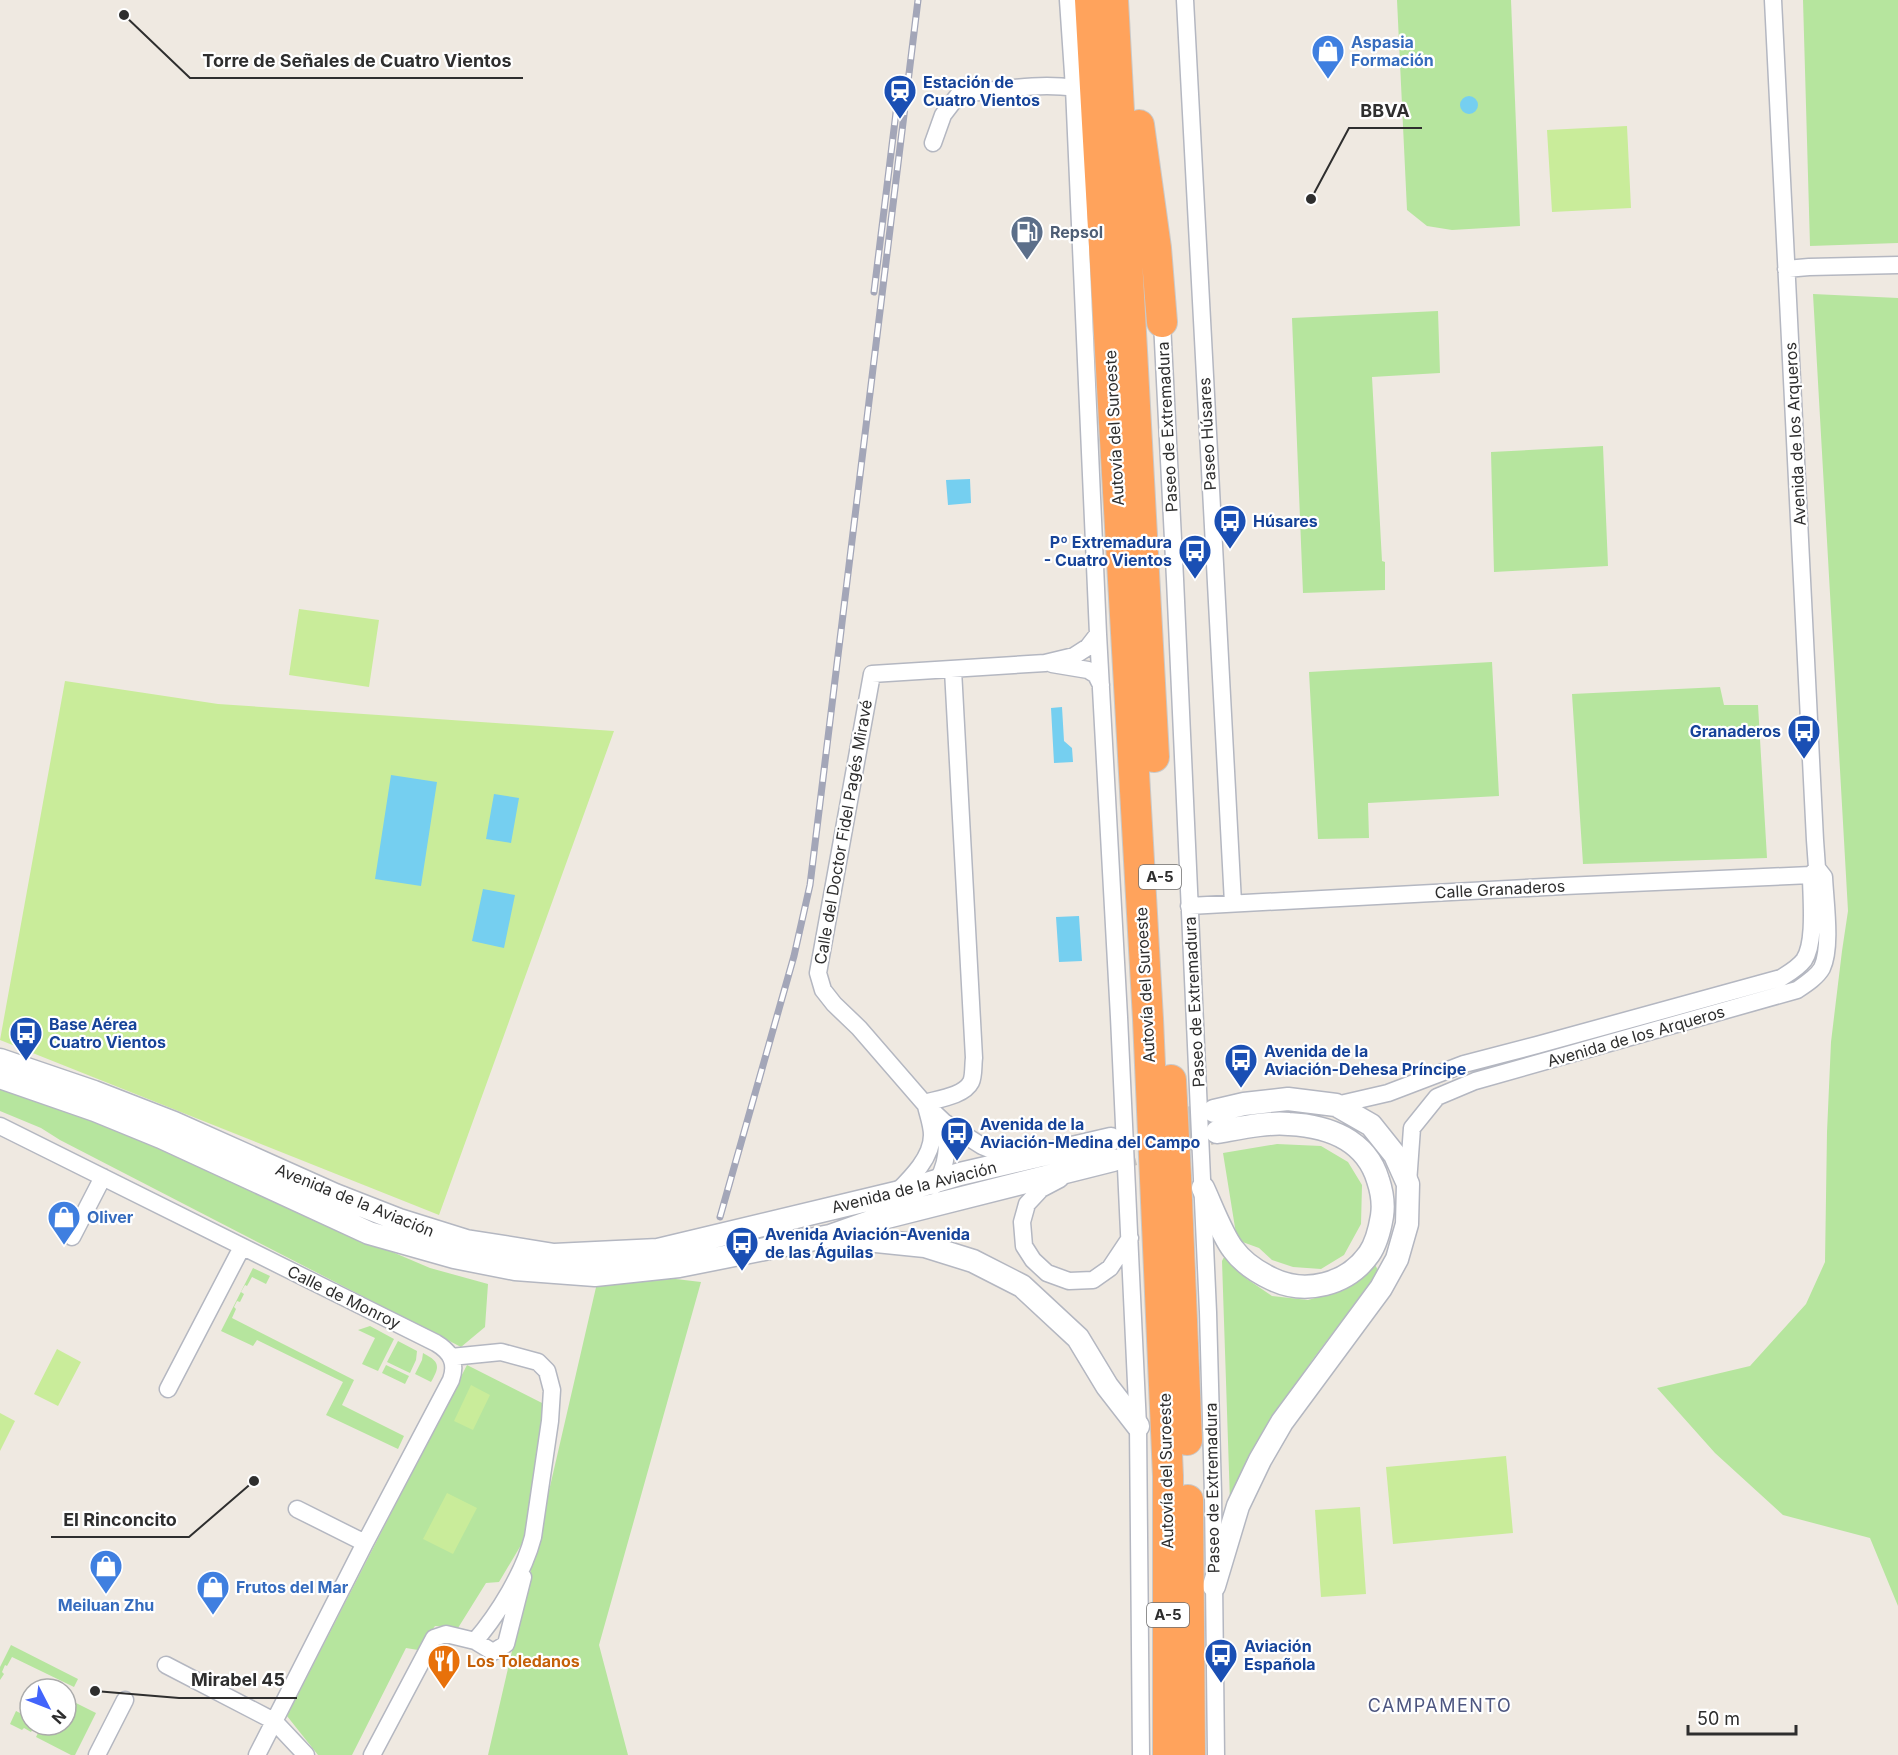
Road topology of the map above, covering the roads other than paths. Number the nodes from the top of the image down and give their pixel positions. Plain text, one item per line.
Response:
1 (1068, 0) edge
2 (1090, 0) edge
3 (1113, 0) edge
4 (1127, 0) edge
5 (1185, 0) edge
6 (1773, 0) edge
7 (1074, 87) junction
8 (933, 143) dead end
9 (1898, 265) edge
10 (1786, 269) junction
11 (1162, 322) joint
12 (1098, 634) junction
13 (1045, 663) junction
14 (953, 670) junction
15 (1101, 685) junction
16 (1814, 871) junction
17 (1233, 903) junction
18 (1190, 906) junction
19 (0, 1060) edge
20 (0, 1077) edge
21 (925, 1104) junction
22 (1335, 1105) junction
23 (944, 1122) junction
24 (0, 1126) edge
25 (1032, 1157) junction
26 (1078, 1170) junction
27 (103, 1177) junction
28 (937, 1181) junction
29 (1408, 1184) junction
30 (1203, 1188) junction
31 (896, 1193) junction
32 (909, 1212) junction
33 (830, 1236) junction
34 (72, 1237) dead end
35 (1130, 1238) junction
36 (242, 1247) junction
37 (448, 1353) junction
38 (168, 1389) dead end
39 (1138, 1426) junction
40 (297, 1509) dead end
41 (365, 1543) junction
42 (528, 1556) junction
43 (1214, 1586) junction
44 (475, 1641) junction
45 (165, 1665) dead end
46 (125, 1700) dead end
47 (274, 1721) junction
48 (97, 1755) edge
49 (257, 1755) edge
50 (306, 1755) edge
51 (372, 1755) edge
52 (1141, 1755) edge
53 (1168, 1755) edge
54 (1190, 1755) edge
55 (1216, 1755) edge

1 - 7 street
2 - 53 highway, Autovía del Suroeste / A-5
3 - 54 highway, Autovía del Suroeste / A-5
4 - 11 highway
5 - 17 street, Paseo Húsares
6 - 10 street, Avenida de los Arqueros
7 - 8 street
7 - 12 street
9 - 10 street
10 - 16 street, Avenida de los Arqueros
11 - 18 street, Paseo de Extremadura
12 - 13 street
12 - 15 street
13 - 14 street
13 - 15 street
14 - 21 street
14 - 21 street, Calle del Doctor Fidel Pagés Miravé
15 - 35 street
16 - 17 street, Calle Granaderos
16 - 22 street, Avenida de los Arqueros
16 - 29 street, Avenida de los Arqueros
17 - 18 street, Calle Granaderos
18 - 30 street, Paseo de Extremadura
19 - 31 main road, Avenida de la Aviación
20 - 33 main road, Avenida de la Aviación
21 - 23 street
21 - 31 street
22 - 29 main road
22 - 30 main road
23 - 25 street
23 - 28 street
24 - 27 street, Calle de Monroy
25 - 26 main road, Avenida de la Aviación
25 - 28 main road, Avenida de la Aviación
26 - 32 main road, Avenida de la Aviación
26 - 35 street, Avenida de la Aviación
27 - 34 street
27 - 36 street, Calle de Monroy
28 - 31 main road, Avenida de la Aviación
28 - 32 street
29 - 43 main road
30 - 43 street, Paseo de Extremadura
32 - 33 main road, Avenida de la Aviación
33 - 39 main road
35 - 39 street
36 - 37 street, Calle de Monroy
36 - 38 street
37 - 41 street
37 - 42 street
39 - 52 street
40 - 41 street
41 - 47 street
42 - 44 street
42 - 44 street
43 - 55 street, Paseo de Extremadura
44 - 51 street
45 - 47 street
46 - 48 street
47 - 49 street
47 - 50 street

